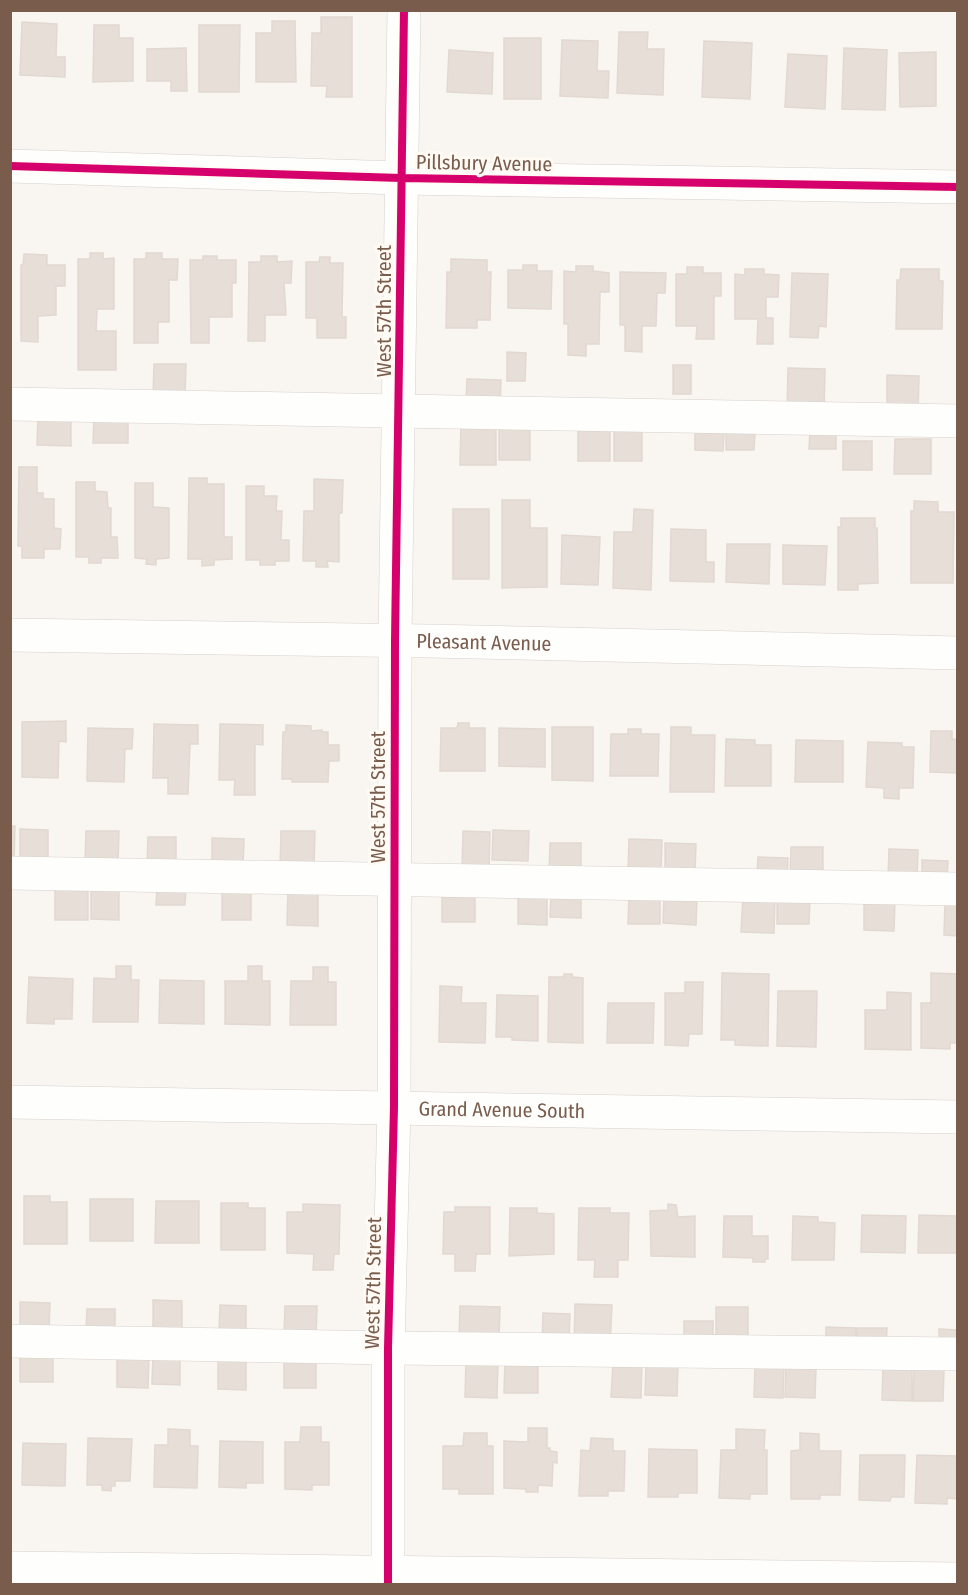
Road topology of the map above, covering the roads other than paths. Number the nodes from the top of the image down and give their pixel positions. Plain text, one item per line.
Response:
1 (404, 10) edge
2 (10, 166) edge
3 (402, 178) junction
4 (957, 187) edge
5 (10, 404) edge
6 (400, 412) junction
7 (957, 421) edge
8 (10, 635) edge
9 (395, 641) junction
10 (957, 653) edge
11 (10, 873) edge
12 (394, 879) junction
13 (957, 889) edge
14 (10, 1102) edge
15 (393, 1107) junction
16 (957, 1117) edge
17 (10, 1341) edge
18 (388, 1348) junction
19 (957, 1354) edge
20 (10, 1568) edge
21 (388, 1578) edge
22 (957, 1579) edge

1 - 3 street, West 57th Street
2 - 3 street, Pillsbury Avenue
3 - 4 street, Pillsbury Avenue
3 - 6 street, West 57th Street
5 - 6 street
6 - 7 street
6 - 9 street, West 57th Street
8 - 9 street, Pleasant Avenue
9 - 10 street, Pleasant Avenue
9 - 12 street, West 57th Street
11 - 12 street
12 - 13 street
12 - 15 street, West 57th Street
14 - 15 street, Grand Avenue South
15 - 16 street, Grand Avenue South
15 - 18 street, West 57th Street
17 - 18 street
18 - 19 street
18 - 21 street, West 57th Street
20 - 21 street
21 - 22 street

